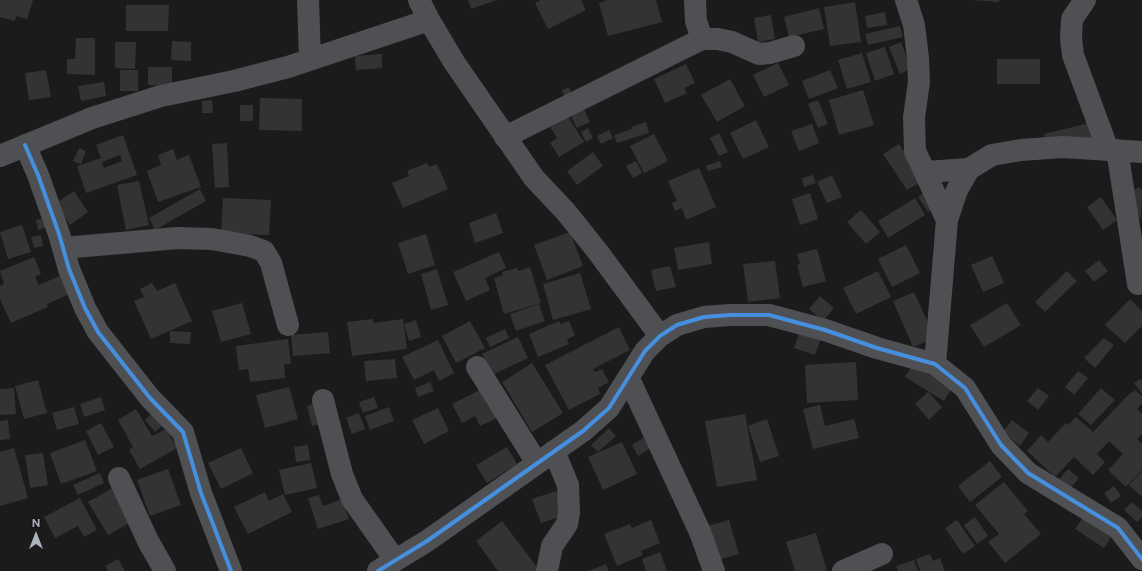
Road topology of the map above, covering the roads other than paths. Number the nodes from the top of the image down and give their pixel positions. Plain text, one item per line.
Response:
1 (308, 0) edge
2 (419, 0) edge
3 (695, 0) edge
4 (906, 0) edge
5 (1085, 0) edge
6 (428, 20) junction
7 (702, 39) junction
8 (794, 46) dead end
9 (310, 59) junction
10 (505, 137) junction
11 (25, 145) junction
12 (1113, 150) junction
13 (1142, 152) edge
14 (0, 156) edge
15 (969, 169) junction
16 (926, 172) junction
17 (948, 220) junction
18 (63, 248) junction
19 (1138, 284) dead end
20 (288, 325) dead end
21 (660, 336) junction
22 (935, 364) junction
23 (477, 367) dead end
24 (629, 379) junction
25 (323, 400) dead end
26 (554, 451) junction
27 (537, 463) junction
28 (119, 478) dead end
29 (882, 554) dead end
30 (1142, 559) edge
31 (387, 566) edge
32 (165, 571) edge
33 (231, 571) edge
34 (547, 571) edge
35 (714, 571) edge
36 (844, 571) edge

1 - 9 street
2 - 6 street
3 - 7 street
4 - 16 street
5 - 12 street
6 - 9 street
6 - 10 street
7 - 8 street
7 - 10 street
9 - 11 street
10 - 21 street
11 - 14 street
11 - 18 street
12 - 13 street
12 - 15 street
12 - 19 street
15 - 16 street
15 - 17 street
16 - 17 street
17 - 22 street
18 - 20 street
18 - 33 street
21 - 22 street
21 - 24 street
22 - 30 street
23 - 27 street
24 - 26 street
24 - 35 street
25 - 31 street
26 - 27 street
26 - 34 street
27 - 31 street
28 - 32 street
29 - 36 street

